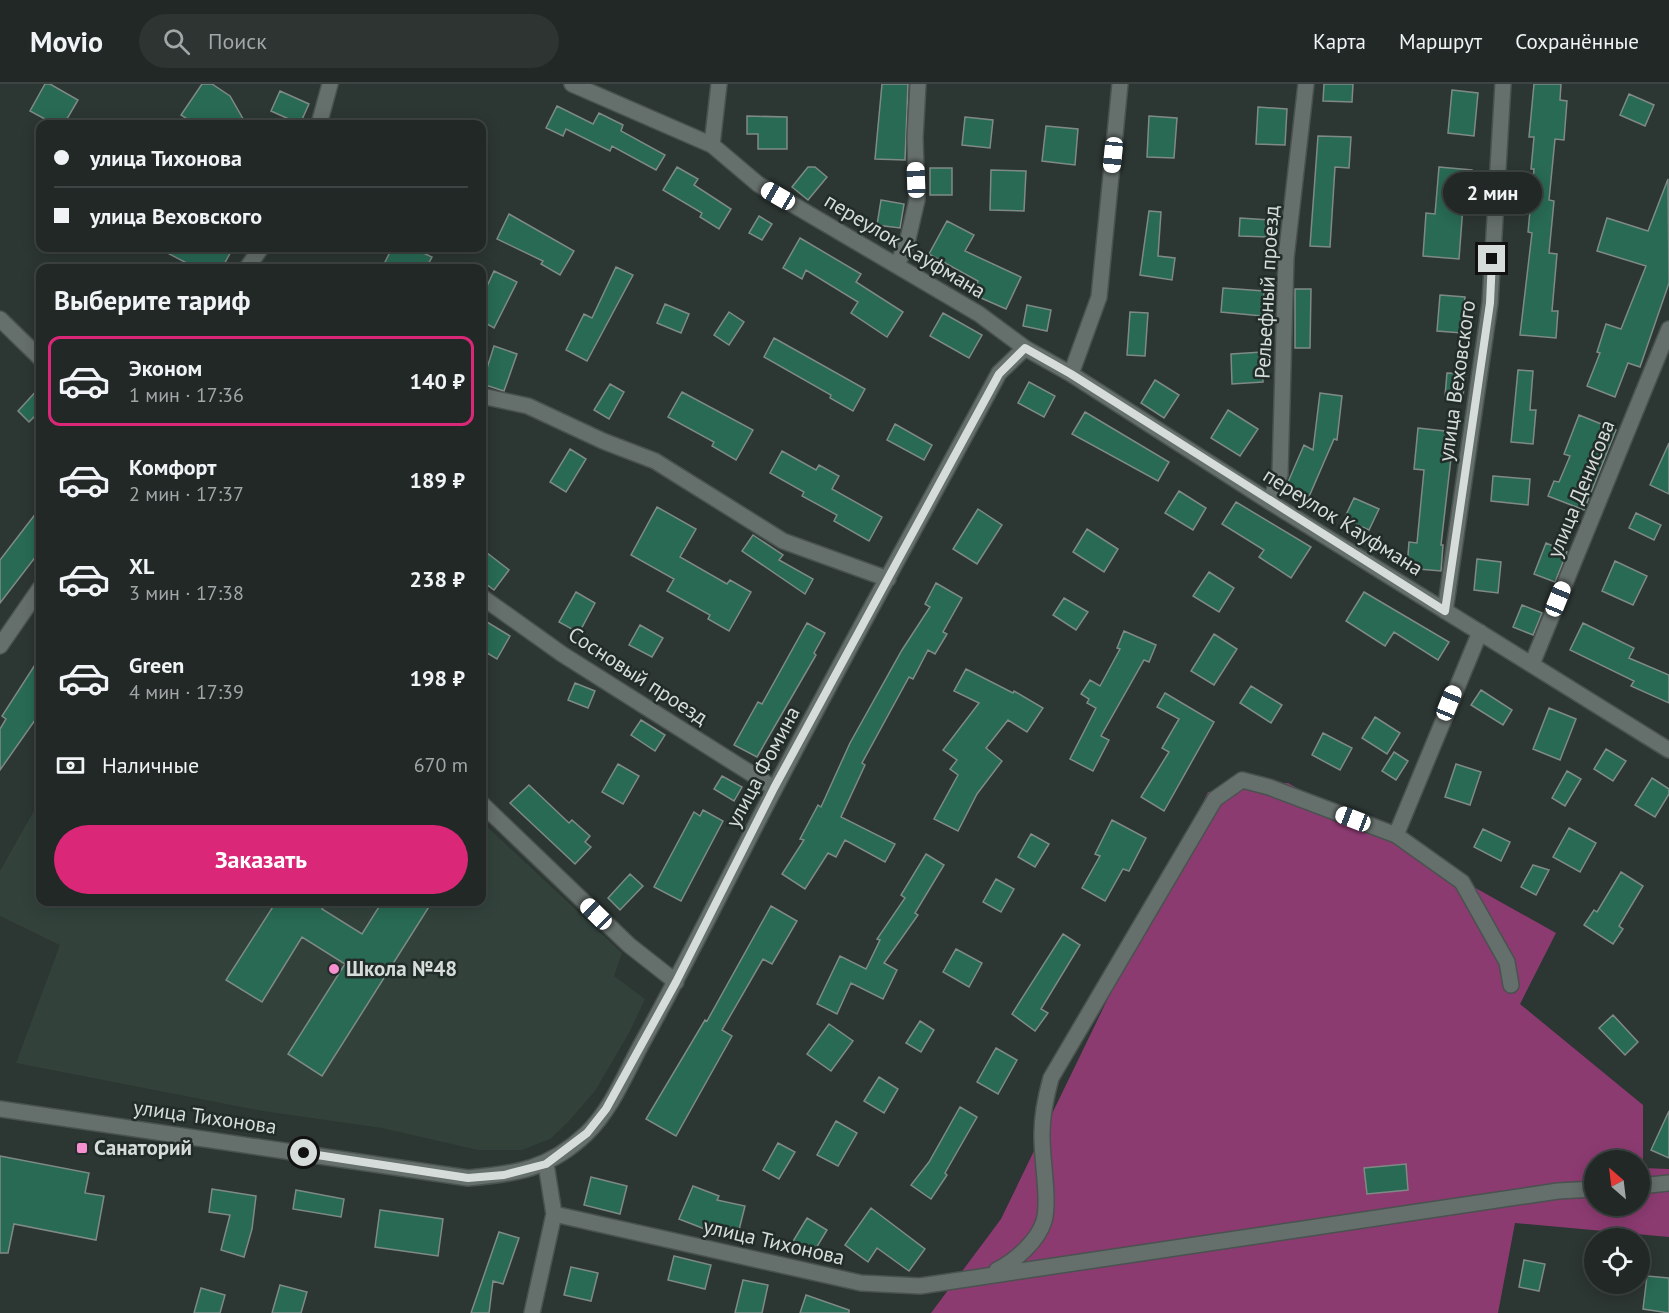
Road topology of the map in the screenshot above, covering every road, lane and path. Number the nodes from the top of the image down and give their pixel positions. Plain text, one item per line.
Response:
1 (330, 84) edge
2 (572, 84) edge
3 (719, 84) edge
4 (918, 84) edge
5 (1120, 84) edge
6 (1306, 84) edge
7 (1503, 84) edge
8 (320, 120) edge
9 (712, 145) junction
10 (897, 265) junction
11 (0, 319) edge
12 (1669, 330) edge
13 (1025, 348) junction
14 (36, 354) edge
15 (1071, 374) junction
16 (486, 397) edge
17 (1270, 502) junction
18 (888, 579) junction
19 (36, 594) edge
20 (486, 600) edge
21 (1445, 611) junction
22 (1480, 632) junction
23 (0, 646) edge
24 (1532, 664) junction
25 (1669, 750) edge
26 (774, 788) junction
27 (486, 808) edge
28 (1396, 835) junction
29 (676, 982) junction
30 (1511, 985) dead end
31 (0, 1109) edge
32 (546, 1164) junction
33 (1669, 1183) edge
34 (1650, 1185) edge
35 (1584, 1190) edge
36 (554, 1214) junction
37 (987, 1276) junction
38 (532, 1313) edge

1 - 8 street
2 - 9 street, переулок Кауфмана
3 - 9 street
4 - 10 street
5 - 15 street
6 - 17 street, Рельефный проезд
7 - 21 street, улица Веховского
9 - 10 street, переулок Кауфмана
10 - 13 street, переулок Кауфмана
11 - 14 street
12 - 24 street, улица Денисова
13 - 15 street, переулок Кауфмана
13 - 18 street, улица Фомина
15 - 17 street, переулок Кауфмана
16 - 18 street
17 - 21 street, переулок Кауфмана
18 - 26 street, улица Фомина
19 - 23 street
20 - 26 street, Сосновый проезд
21 - 22 street, переулок Кауфмана
22 - 24 street, переулок Кауфмана
22 - 28 street
24 - 25 street, переулок Кауфмана
26 - 29 street, улица Фомина
27 - 29 street
28 - 30 street
28 - 37 street
29 - 32 street, улица Фомина
31 - 32 street, улица Тихонова
32 - 36 street
33 - 34 street
35 - 37 street, улица Тихонова
36 - 37 street, улица Тихонова
36 - 38 street

